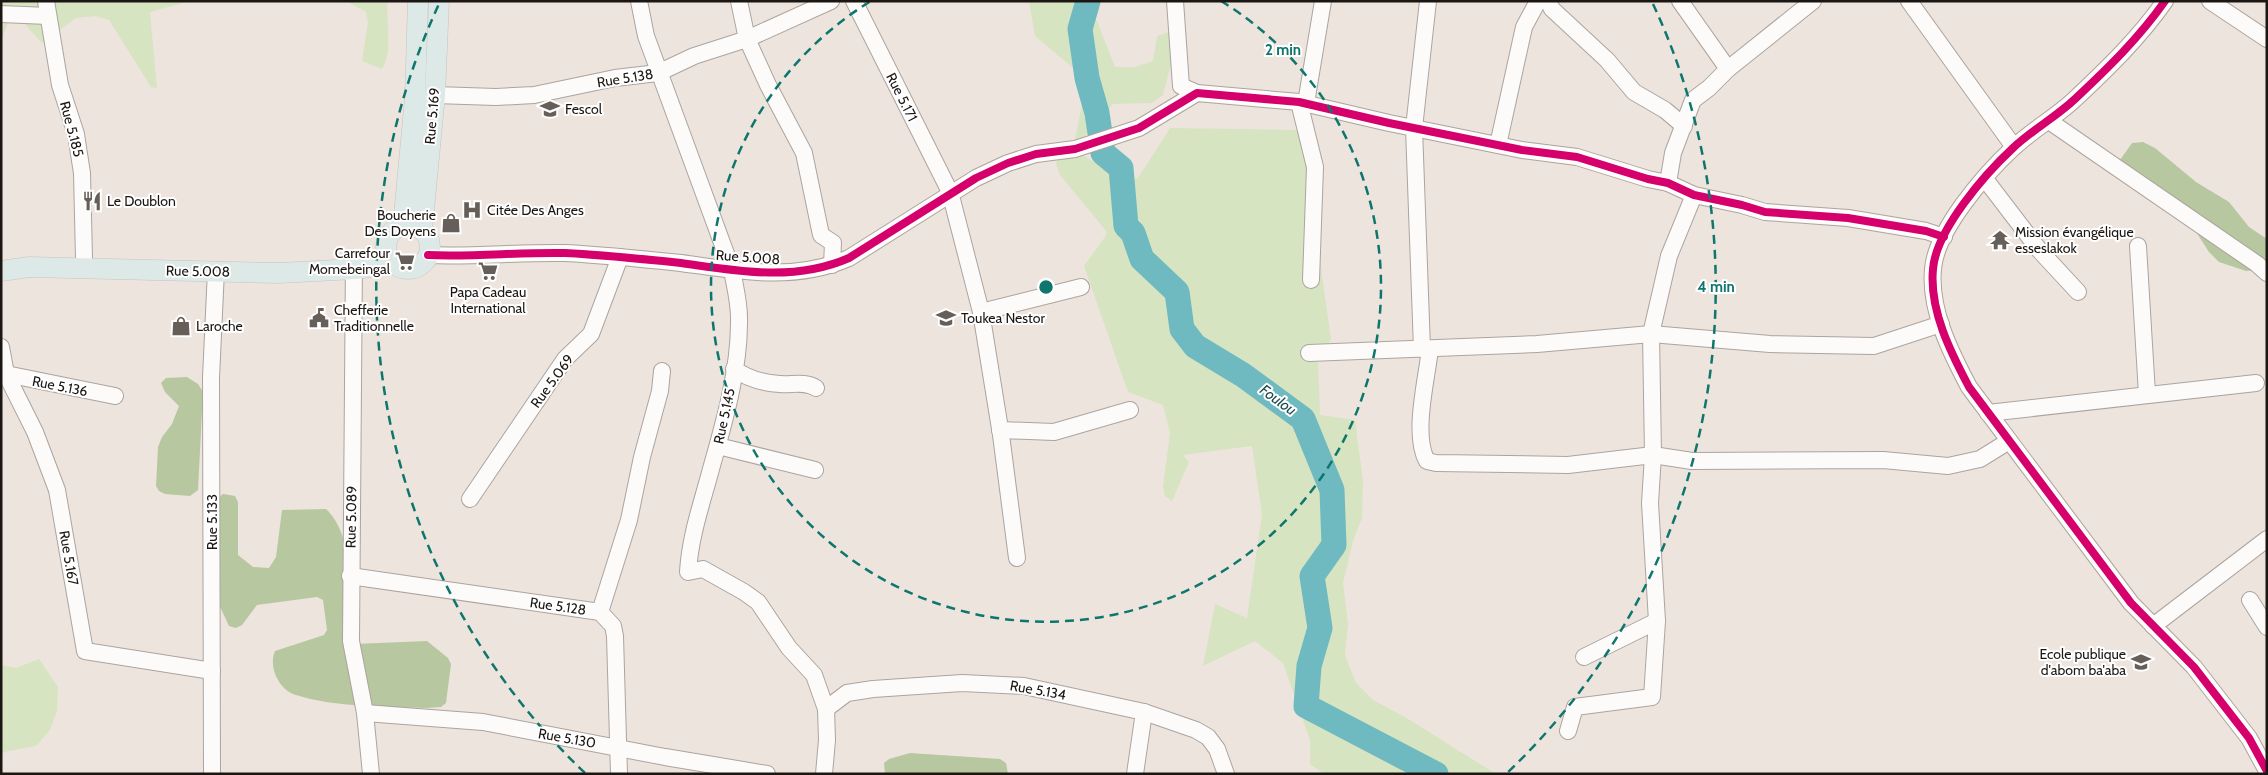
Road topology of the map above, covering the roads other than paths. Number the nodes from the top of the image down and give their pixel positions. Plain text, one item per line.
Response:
1 (418, 1) edge
2 (439, 1) edge
3 (639, 1) edge
4 (738, 1) edge
5 (831, 1) edge
6 (854, 1) edge
7 (1175, 1) edge
8 (1322, 1) edge
9 (1428, 1) edge
10 (1538, 1) edge
11 (1548, 1) edge
12 (1680, 1) edge
13 (1909, 1) edge
14 (2164, 1) edge
15 (2210, 1) edge
16 (1807, 3) edge
17 (47, 9) edge
18 (1, 14) edge
19 (747, 39) junction
20 (2267, 39) edge
21 (1728, 69) junction
22 (658, 74) junction
23 (1197, 93) junction
24 (435, 94) junction
25 (1302, 103) junction
26 (2049, 121) junction
27 (1684, 126) junction
28 (1414, 128) junction
29 (1498, 145) junction
30 (2014, 147) junction
31 (1985, 179) junction
32 (1668, 182) junction
33 (950, 192) junction
34 (1694, 195) junction
35 (412, 228) junction
36 (1944, 237) junction
37 (2138, 246) dead end
38 (428, 255) junction
39 (620, 257) junction
40 (84, 258) junction
41 (390, 258) junction
42 (1, 262) edge
43 (2263, 263) edge
44 (354, 264) junction
45 (832, 265) junction
46 (216, 270) junction
47 (732, 270) junction
48 (1, 271) edge
49 (1311, 280) dead end
50 (1081, 287) dead end
51 (2078, 292) dead end
52 (981, 312) junction
53 (1941, 324) junction
54 (1651, 334) junction
55 (1, 347) edge
56 (1426, 349) junction
57 (1310, 353) dead end
58 (734, 369) junction
59 (662, 371) dead end
60 (6, 374) junction
61 (2256, 384) dead end
62 (816, 388) dead end
63 (2147, 394) junction
64 (115, 396) dead end
65 (1130, 410) dead end
66 (1988, 413) junction
67 (1000, 430) junction
68 (2009, 441) junction
69 (718, 446) junction
70 (1653, 455) junction
71 (815, 470) dead end
72 (470, 499) dead end
73 (2267, 539) edge
74 (1017, 558) dead end
75 (350, 576) junction
76 (2250, 600) dead end
77 (600, 612) junction
78 (1657, 621) junction
79 (2154, 626) junction
80 (2267, 627) edge
81 (1584, 657) dead end
82 (212, 671) junction
83 (826, 709) junction
84 (1144, 712) junction
85 (366, 713) junction
86 (1568, 731) dead end
87 (619, 747) junction
88 (2265, 764) edge
89 (212, 774) edge
90 (371, 774) edge
91 (619, 774) edge
92 (767, 774) edge
93 (824, 774) edge
94 (1135, 774) edge
95 (1226, 774) edge

1 - 35 main road, Rue 5.169
2 - 24 main road, Rue 5.169
3 - 22 street, Rue 5.145
4 - 19 street
5 - 19 street, Rue 5.138
6 - 33 street, Rue 5.171
7 - 23 street
8 - 25 street
9 - 28 street
10 - 29 street
11 - 27 street
12 - 21 street
13 - 30 street
14 - 26 street
15 - 20 street
16 - 21 street
17 - 18 street
17 - 40 street, Rue 5.185
19 - 22 street, Rue 5.138
19 - 45 street
21 - 27 street
22 - 24 street, Rue 5.138
22 - 47 street, Rue 5.145
23 - 25 street
23 - 33 street, Rue 5.008
24 - 35 main road, Rue 5.169
25 - 28 street
25 - 49 street
26 - 30 street
26 - 43 street
27 - 32 street
28 - 29 street
28 - 56 street
29 - 32 street
30 - 31 street
31 - 36 street
31 - 51 street
32 - 34 street
33 - 45 street, Rue 5.008
33 - 52 street, Rue 5.171
34 - 36 street
34 - 54 street
35 - 38 main road
35 - 41 main road
36 - 53 street
37 - 63 street
38 - 39 street, Rue 5.008
38 - 41 main road
39 - 47 street, Rue 5.008
39 - 72 street, Rue 5.069
40 - 42 main road, Rue 5.008
40 - 44 main road, Rue 5.008
41 - 44 main road, Rue 5.008
44 - 46 main road, Rue 5.008
44 - 75 street, Rue 5.089
45 - 47 street, Rue 5.008
46 - 48 main road, Rue 5.008
46 - 82 street, Rue 5.133
47 - 58 street, Rue 5.145
50 - 52 street
52 - 67 street, Rue 5.171
53 - 54 street
53 - 66 street
54 - 56 street
54 - 70 street
55 - 60 street, Rue 5.167
56 - 57 street
56 - 70 street
58 - 62 street
58 - 69 street, Rue 5.145
59 - 77 street
60 - 64 street, Rue 5.136
60 - 82 street, Rue 5.167
61 - 63 street
63 - 66 street
65 - 67 street
66 - 68 street
67 - 74 street, Rue 5.171
68 - 70 street
68 - 79 street
69 - 71 street
69 - 83 street, Rue 5.145
70 - 78 street
73 - 79 street
75 - 77 street, Rue 5.128
75 - 85 street, Rue 5.089
76 - 80 street
77 - 87 street, Rue 5.128
78 - 81 street
78 - 86 street
79 - 88 street
82 - 89 street, Rue 5.133
83 - 84 street, Rue 5.134
83 - 93 street, Rue 5.145
84 - 94 street
84 - 95 street, Rue 5.134
85 - 87 street, Rue 5.130
85 - 90 street, Rue 5.089
87 - 91 street, Rue 5.128
87 - 92 street, Rue 5.130

